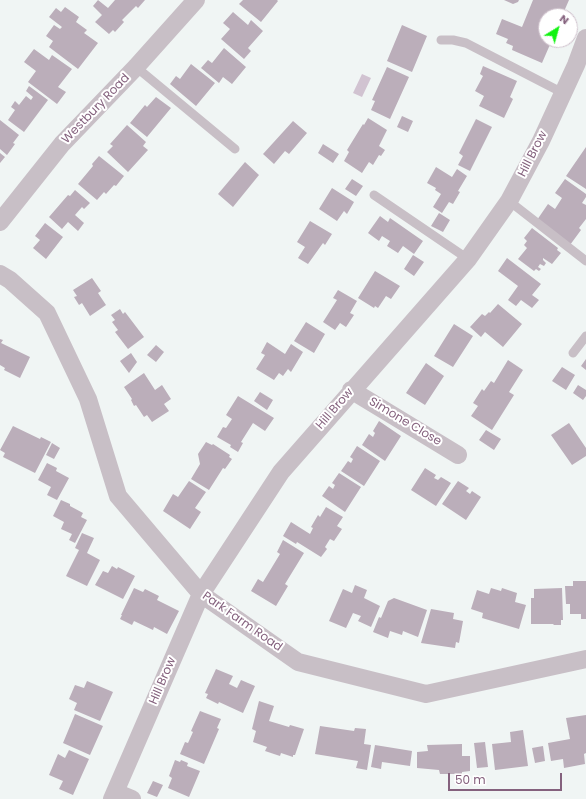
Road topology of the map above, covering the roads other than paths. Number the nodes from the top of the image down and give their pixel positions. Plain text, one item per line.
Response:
1 (196, 0) edge
2 (586, 38) edge
3 (441, 40) dead end
4 (136, 67) junction
5 (562, 94) junction
6 (235, 149) dead end
7 (374, 195) dead end
8 (509, 201) junction
9 (0, 222) edge
10 (468, 259) junction
11 (586, 261) edge
12 (0, 274) edge
13 (586, 336) edge
14 (573, 353) dead end
15 (351, 390) junction
16 (458, 454) dead end
17 (201, 594) junction
18 (586, 659) edge
19 (114, 795) edge
20 (132, 799) edge

1 - 4 street, Westbury Road
2 - 5 street, Hill Brow
3 - 5 lane
4 - 6 lane
4 - 9 street, Westbury Road
5 - 8 street, Hill Brow
7 - 10 lane
8 - 10 street, Hill Brow
8 - 11 lane
10 - 15 street, Hill Brow
12 - 17 street, Park Farm Road
13 - 14 lane
15 - 16 street, Simone Close
15 - 17 street, Hill Brow
17 - 18 street, Park Farm Road
17 - 19 street, Hill Brow
19 - 20 street

